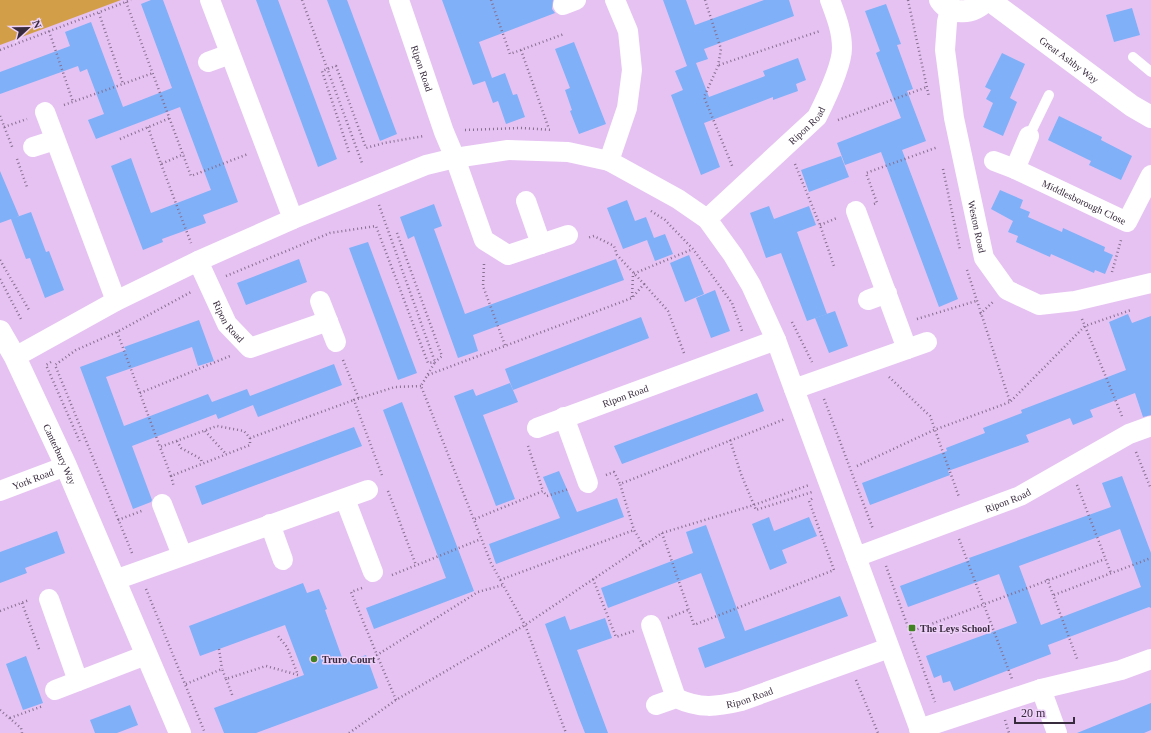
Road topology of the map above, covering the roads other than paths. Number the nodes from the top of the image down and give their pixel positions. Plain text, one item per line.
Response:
1 (210, 0) edge
2 (399, 0) edge
3 (615, 0) edge
4 (830, 0) edge
5 (986, 0) edge
6 (989, 0) edge
7 (945, 4) edge
8 (230, 54) junction
9 (1133, 57) dead end
10 (208, 62) dead end
11 (1151, 70) edge
12 (1049, 95) dead end
13 (45, 112) dead end
14 (1151, 117) edge
15 (1029, 136) joint
16 (55, 140) junction
17 (33, 147) dead end
18 (455, 158) junction
19 (609, 161) junction
20 (994, 161) dead end
21 (1015, 169) junction
22 (1151, 175) edge
23 (526, 200) dead end
24 (856, 211) road end
25 (293, 219) junction
26 (707, 219) junction
27 (568, 235) road end
28 (541, 244) junction
29 (198, 261) junction
30 (1151, 283) edge
31 (887, 293) junction
32 (868, 300) dead end
33 (116, 301) junction
34 (320, 301) dead end
35 (328, 320) junction
36 (0, 331) edge
37 (776, 340) junction
38 (336, 342) road end
39 (927, 342) dead end
40 (907, 349) junction
41 (15, 357) junction
42 (794, 389) junction
43 (564, 417) junction
44 (1151, 426) edge
45 (537, 428) road end
46 (66, 466) junction
47 (588, 483) road end
48 (368, 490) dead end
49 (0, 491) edge
50 (345, 499) junction
51 (162, 504) dead end
52 (270, 524) junction
53 (182, 555) junction
54 (856, 557) junction
55 (283, 560) dead end
56 (376, 578) road end
57 (115, 580) junction
58 (49, 599) dead end
59 (651, 625) road end
60 (890, 648) junction
61 (146, 655) junction
62 (1151, 659) edge
63 (78, 681) junction
64 (1041, 689) junction
65 (55, 690) road end
66 (676, 698) junction
67 (656, 705) dead end
68 (920, 731) edge
69 (180, 733) edge
70 (1056, 733) edge

1 - 8 street
2 - 18 street, Ripon Road
3 - 19 street
4 - 26 street, Ripon Road
5 - 7 street
6 - 14 street, Great Ashby Way
7 - 30 street, Weston Road
8 - 10 street
8 - 25 street
9 - 11 lane
12 - 15 lane
13 - 16 street
15 - 21 street
16 - 17 street
16 - 33 street
18 - 19 street
18 - 25 street
18 - 28 street, Ripon Road
19 - 26 street
20 - 21 street, Middlesborough Close
21 - 22 street, Middlesborough Close
23 - 28 street
24 - 31 street
25 - 29 street
26 - 37 street
27 - 28 street
29 - 33 street
29 - 35 street, Ripon Road
31 - 32 street
31 - 40 street
33 - 41 street
34 - 35 street
35 - 38 street
36 - 41 street, Canterbury Way
37 - 42 street
37 - 43 street, Ripon Road
39 - 40 street
40 - 42 street
41 - 46 street, Canterbury Way
42 - 54 street
43 - 45 street, Ripon Road
43 - 47 street
44 - 54 street, Ripon Road
46 - 49 street, York Road
46 - 57 street, Canterbury Way
48 - 50 street
50 - 52 street
50 - 56 street
51 - 53 street
52 - 53 street
52 - 55 street
53 - 57 street
54 - 60 street
57 - 61 street, Canterbury Way
58 - 63 street
59 - 66 street
60 - 66 street, Ripon Road
60 - 68 street
61 - 63 street
61 - 69 street, Canterbury Way
62 - 64 street
63 - 65 street
64 - 68 street
64 - 70 street
66 - 67 street

